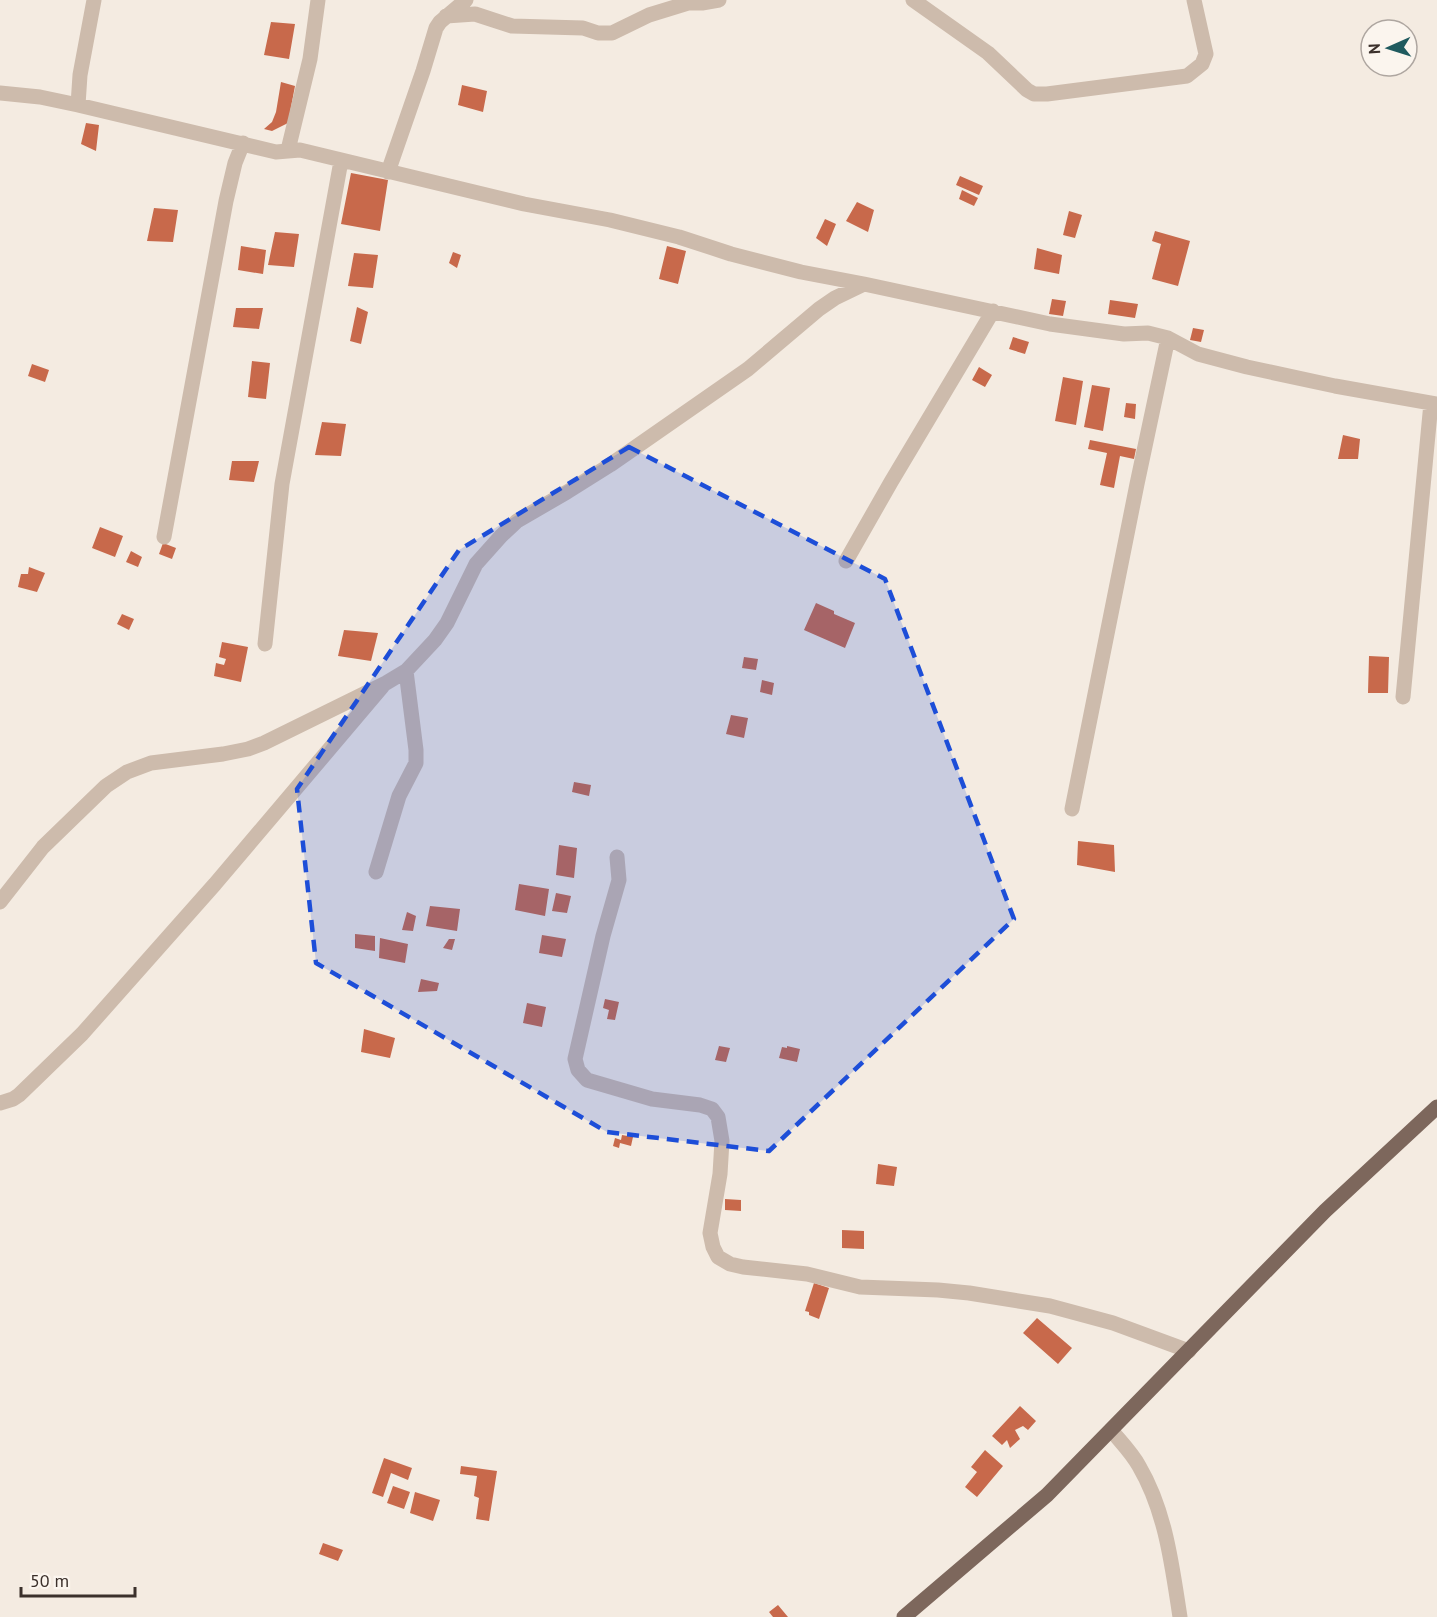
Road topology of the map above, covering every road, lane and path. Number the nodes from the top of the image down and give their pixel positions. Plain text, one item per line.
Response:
1 (94, 0) edge
2 (318, 0) edge
3 (466, 0) edge
4 (719, 0) edge
5 (913, 0) edge
6 (1194, 0) edge
7 (682, 2) edge
8 (446, 16) junction
9 (0, 93) edge
10 (78, 105) junction
11 (243, 143) junction
12 (288, 150) junction
13 (341, 161) junction
14 (388, 172) junction
15 (864, 284) junction
16 (993, 311) junction
17 (1168, 338) junction
18 (1434, 404) edge
19 (164, 537) dead end
20 (846, 561) dead end
21 (265, 644) dead end
22 (406, 670) junction
23 (386, 682) junction
24 (1403, 697) dead end
25 (1072, 809) dead end
26 (617, 857) dead end
27 (376, 872) dead end
28 (0, 902) edge
29 (0, 1103) edge
30 (1437, 1107) edge
31 (1189, 1352) junction
32 (1111, 1430) junction
33 (904, 1617) edge
34 (1180, 1617) edge

1 - 10 street
2 - 12 street
3 - 8 street
4 - 7 street
5 - 6 street
7 - 8 street
8 - 14 street
9 - 10 street
10 - 11 street
11 - 12 street
11 - 19 street
12 - 13 street
13 - 14 street
13 - 21 street
14 - 15 street
15 - 16 street
15 - 22 street
16 - 17 street
16 - 20 street
17 - 18 street
17 - 25 street
18 - 24 street
22 - 23 street
22 - 27 street
23 - 28 street
23 - 29 street
26 - 31 street
30 - 31 main road
31 - 32 main road
32 - 33 main road
32 - 34 street

